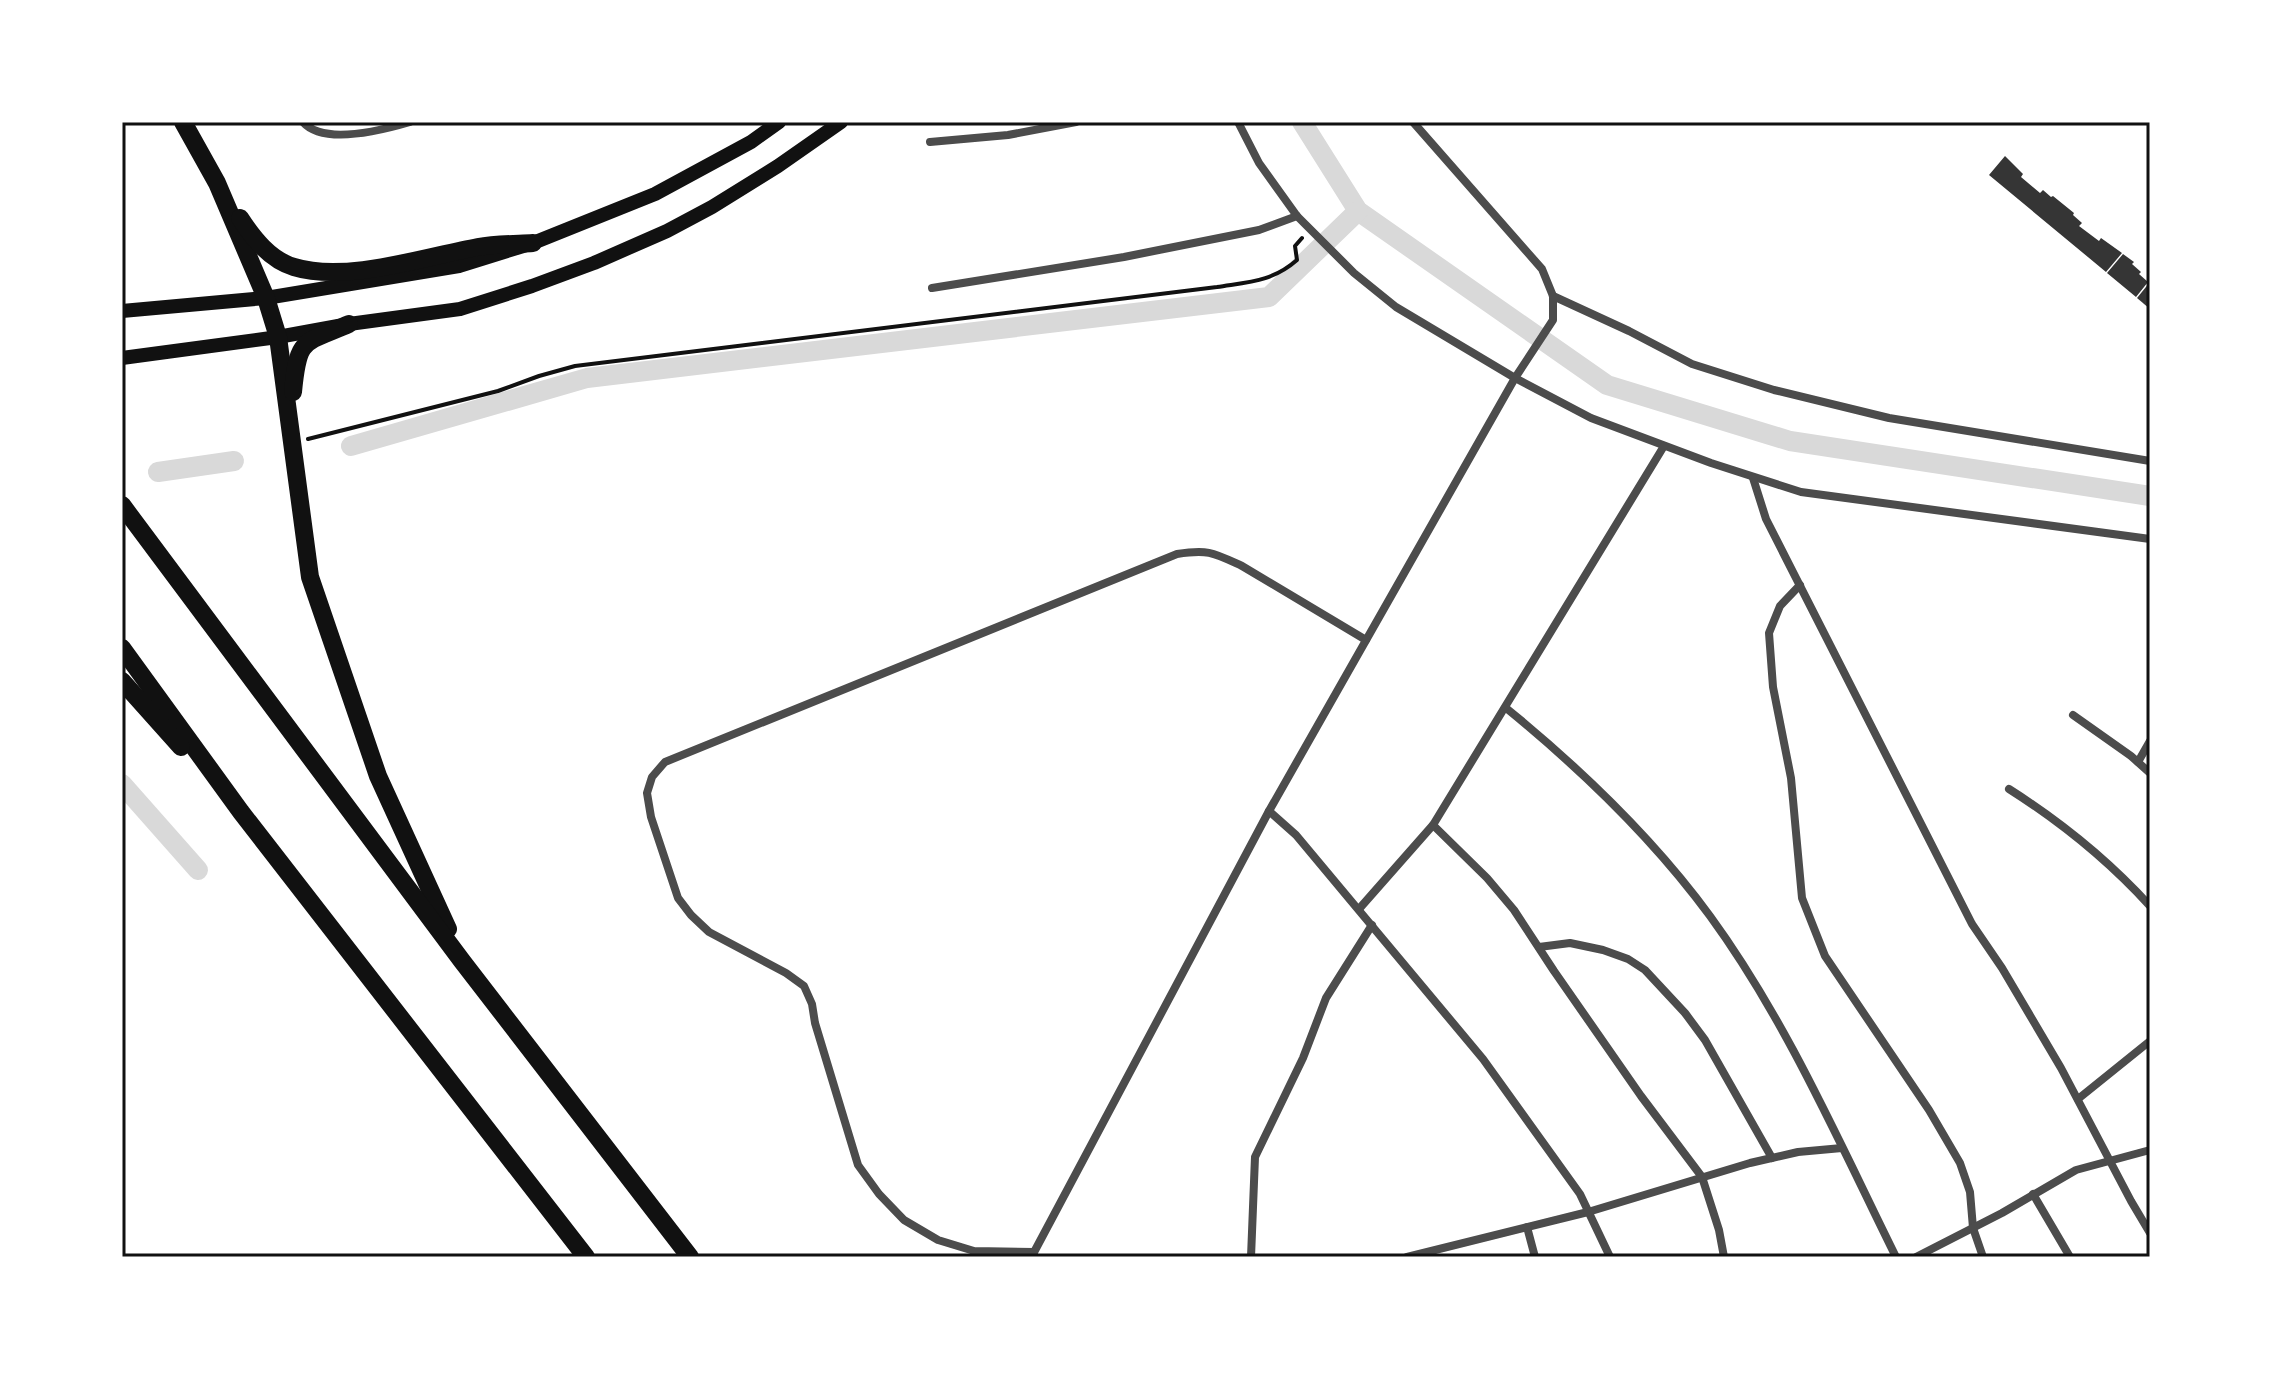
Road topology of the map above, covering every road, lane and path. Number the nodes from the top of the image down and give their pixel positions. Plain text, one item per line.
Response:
1 (183, 122) edge
2 (303, 122) edge
3 (409, 122) edge
4 (779, 122) edge
5 (841, 122) edge
6 (1076, 122) edge
7 (1238, 122) edge
8 (1413, 122) edge
9 (930, 142) dead end
10 (217, 183) junction
11 (1297, 216) junction
12 (1309, 230) junction
13 (533, 243) junction
14 (932, 288) dead end
15 (1553, 296) junction
16 (266, 298) junction
17 (122, 311) edge
18 (349, 324) junction
19 (278, 337) junction
20 (122, 358) edge
21 (1515, 378) junction
22 (290, 422) junction
23 (293, 442) junction
24 (1664, 446) junction
25 (2150, 461) edge
26 (1753, 478) junction
27 (122, 505) edge
28 (2150, 539) edge
29 (1800, 585) junction
30 (1366, 640) junction
31 (122, 648) edge
32 (122, 681) edge
33 (1506, 708) junction
34 (2073, 715) dead end
35 (2150, 741) edge
36 (2138, 762) junction
37 (2150, 773) edge
38 (2009, 789) dead end
39 (1269, 811) junction
40 (241, 812) junction
41 (1433, 825) junction
42 (2150, 906) edge
43 (1359, 909) junction
44 (1372, 925) junction
45 (1539, 947) junction
46 (462, 961) junction
47 (2150, 1041) edge
48 (2078, 1099) junction
49 (1842, 1148) junction
50 (2150, 1150) edge
51 (1772, 1158) junction
52 (2110, 1161) junction
53 (1702, 1177) junction
54 (2033, 1194) junction
55 (1588, 1212) junction
56 (1527, 1227) junction
57 (1973, 1228) junction
58 (2150, 1233) edge
59 (1033, 1255) edge
60 (586, 1257) edge
61 (690, 1257) edge
62 (1251, 1257) edge
63 (1407, 1257) edge
64 (1535, 1257) edge
65 (1610, 1257) edge
66 (1724, 1257) edge
67 (1896, 1257) edge
68 (1916, 1257) edge
69 (1983, 1257) edge
70 (2070, 1257) edge

1 - 10 highway
2 - 3 street
4 - 13 main road
5 - 18 main road
6 - 9 street
7 - 11 street
8 - 15 street
10 - 13 highway
10 - 16 highway
11 - 12 street
11 - 14 street
12 - 21 street
12 - 23 path
13 - 16 main road
15 - 21 street
15 - 25 street
16 - 17 main road
16 - 19 highway
18 - 19 main road
18 - 22 highway
19 - 20 main road
19 - 22 highway
21 - 24 street
21 - 30 street
22 - 23 highway
23 - 46 highway
24 - 26 street
24 - 33 street
26 - 28 street
26 - 29 street
27 - 46 highway
29 - 48 street
29 - 57 street
30 - 39 street
30 - 59 street
31 - 40 highway
32 - 40 highway
33 - 41 street
33 - 49 street
34 - 36 street
35 - 36 street
36 - 37 street
38 - 42 street
39 - 43 street
39 - 59 street
40 - 60 highway
41 - 43 street
41 - 45 street
43 - 44 street
44 - 55 street
44 - 62 street
45 - 51 street
45 - 53 street
46 - 61 highway
47 - 48 street
48 - 52 street
49 - 51 street
49 - 67 street
50 - 52 street
51 - 53 street
52 - 54 street
52 - 58 street
53 - 55 street
53 - 66 street
54 - 57 street
54 - 70 street
55 - 56 street
55 - 65 street
56 - 63 street
56 - 64 street
57 - 68 street
57 - 69 street

